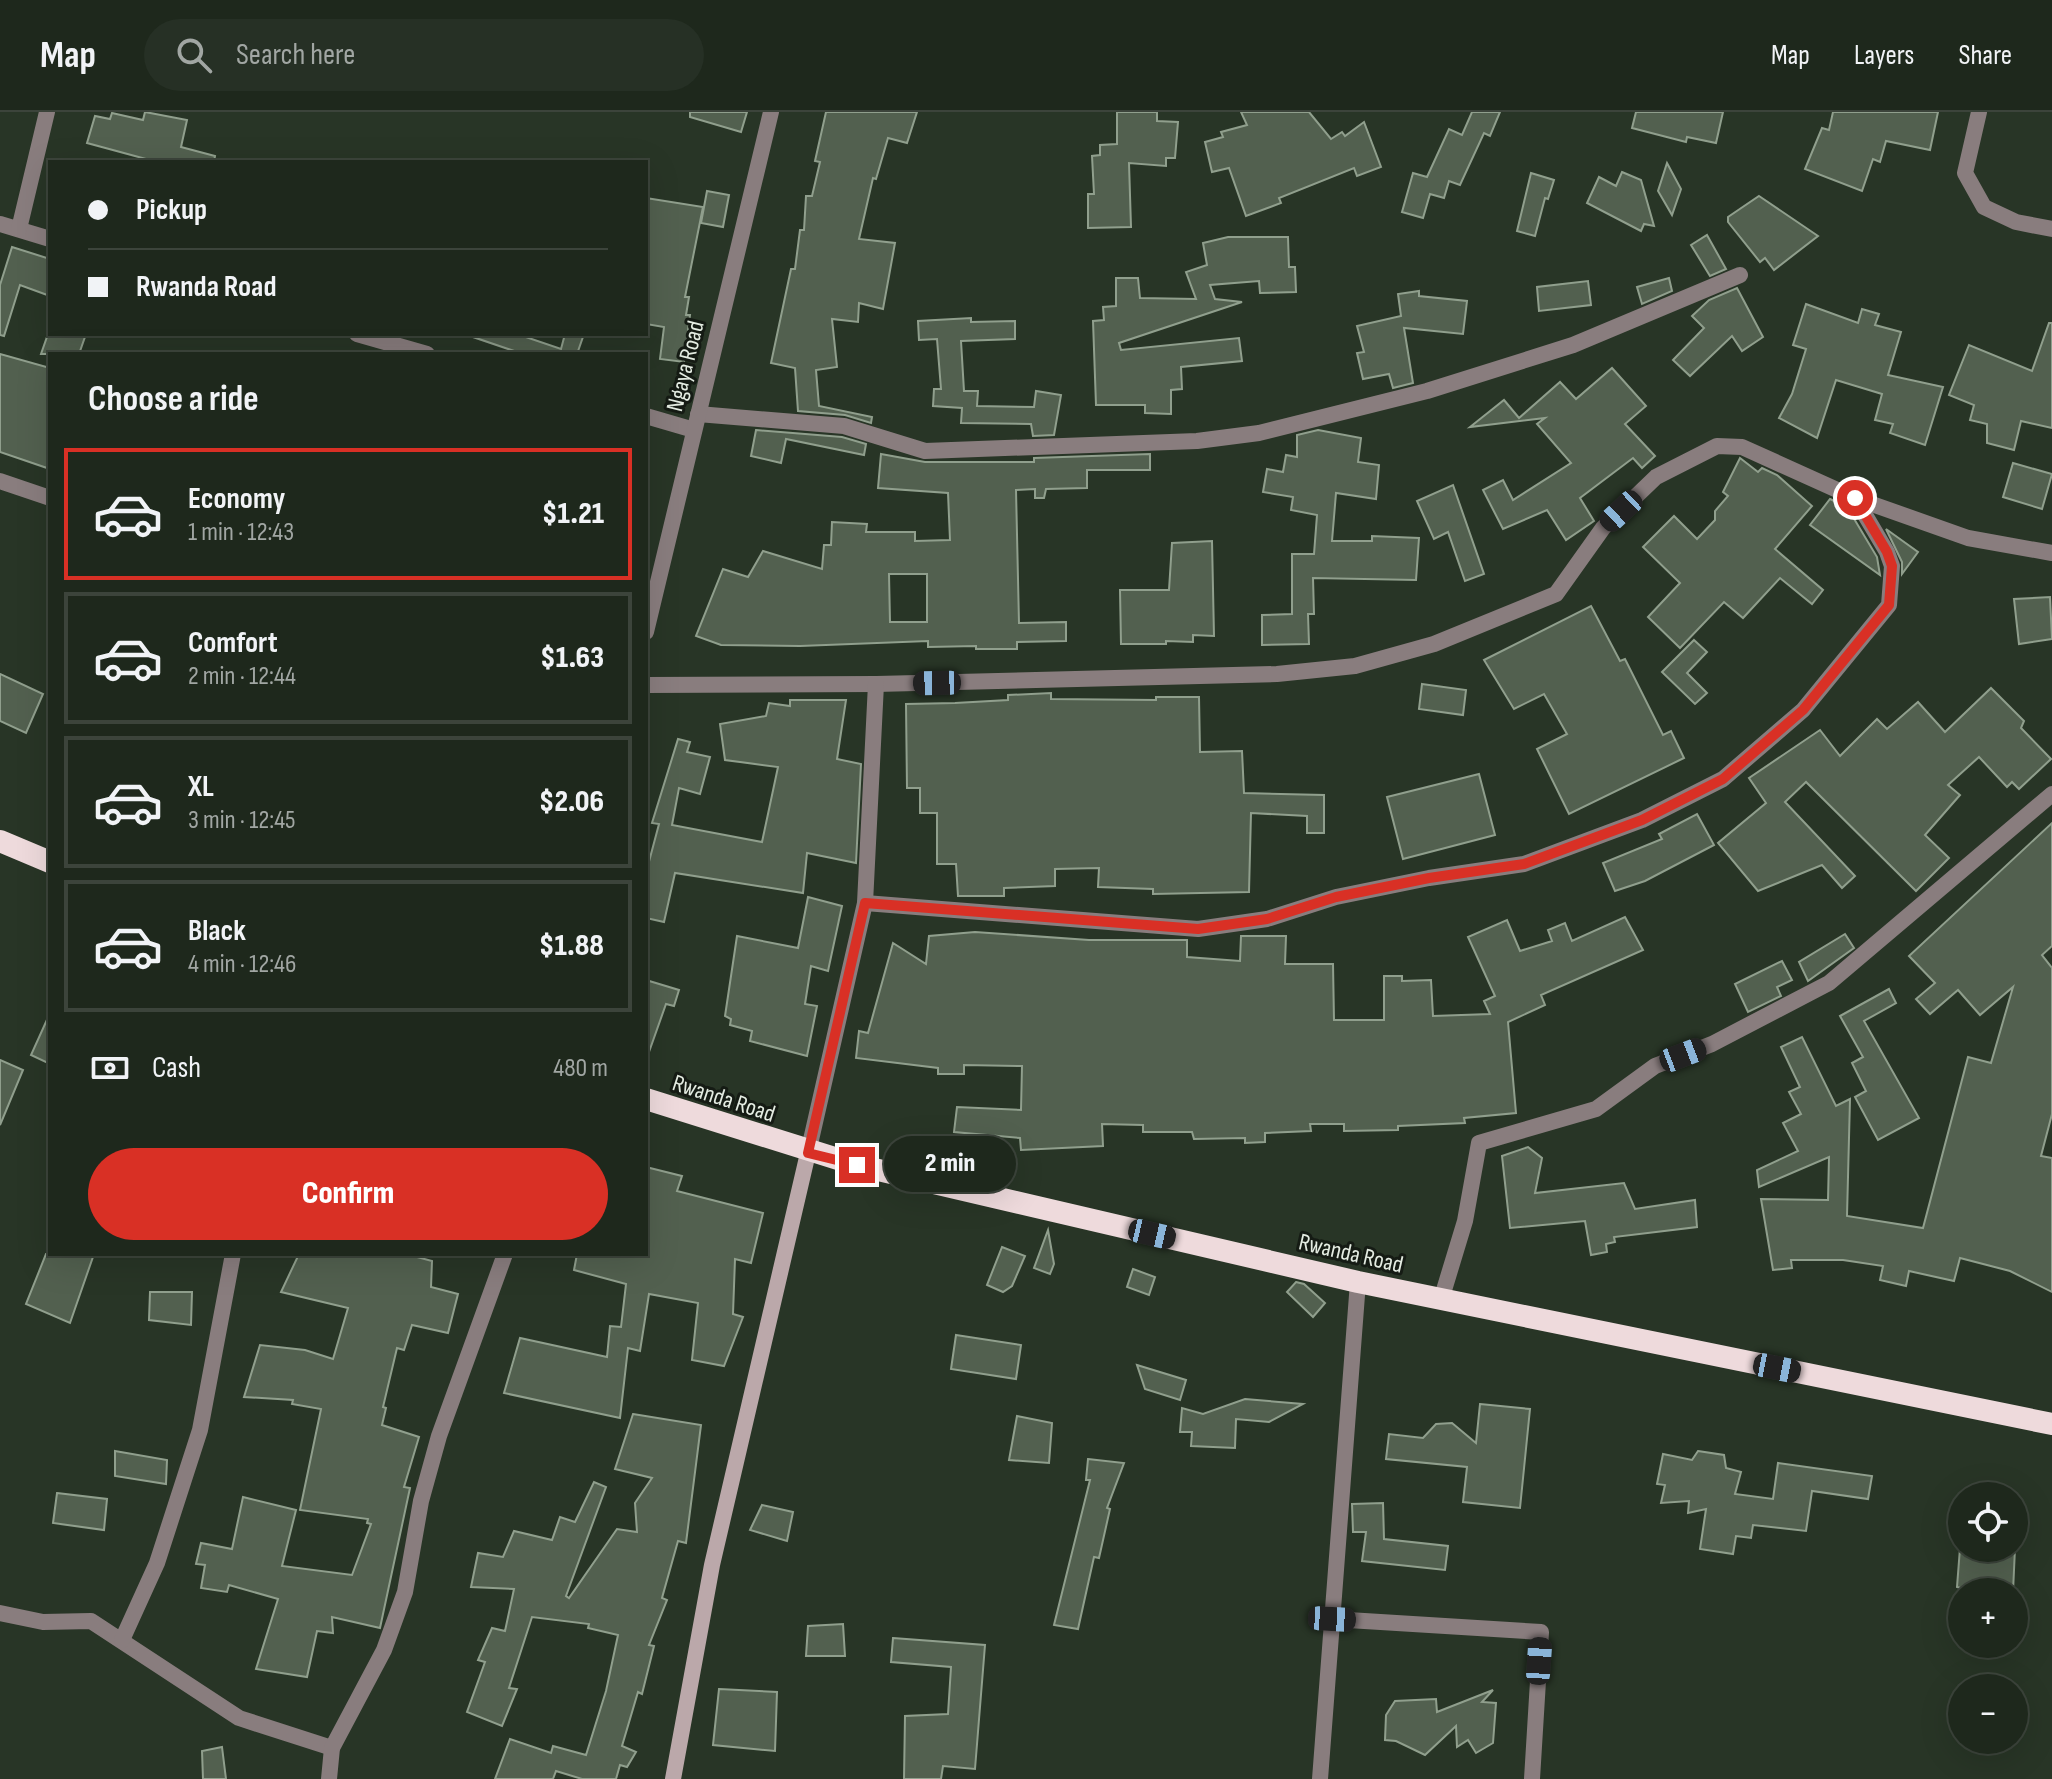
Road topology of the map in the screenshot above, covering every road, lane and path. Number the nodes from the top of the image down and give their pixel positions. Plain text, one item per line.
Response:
1 (47, 112) edge
2 (771, 112) edge
3 (1979, 112) edge
4 (0, 224) edge
5 (19, 229) junction
6 (2052, 229) edge
7 (48, 238) edge
8 (1740, 275) dead end
9 (364, 336) edge
10 (420, 352) edge
11 (648, 416) edge
12 (696, 422) junction
13 (0, 481) edge
14 (48, 497) edge
15 (1855, 498) junction
16 (2052, 553) edge
17 (648, 624) edge
18 (876, 684) junction
19 (648, 685) edge
20 (2052, 794) edge
21 (0, 841) edge
22 (48, 861) edge
23 (865, 903) junction
24 (648, 1100) edge
25 (808, 1153) junction
26 (233, 1256) edge
27 (504, 1256) edge
28 (1358, 1282) junction
29 (1441, 1300) junction
30 (2052, 1424) edge
31 (0, 1613) edge
32 (1332, 1619) junction
33 (122, 1640) junction
34 (332, 1748) junction
35 (329, 1779) edge
36 (673, 1779) edge
37 (1320, 1779) edge
38 (1532, 1779) edge

1 - 5 street
2 - 12 street, Ngaya Road
3 - 6 street
4 - 5 street
5 - 7 street
8 - 12 street
9 - 10 street
11 - 12 street
12 - 17 street, Ngaya Road
13 - 14 street
15 - 16 street
15 - 18 street
15 - 23 street
18 - 19 street
18 - 23 street
20 - 29 street
21 - 22 highway
23 - 25 street
24 - 25 highway, Rwanda Road
25 - 28 highway, Rwanda Road
25 - 36 main road
26 - 33 street
27 - 34 street
28 - 29 highway, Rwanda Road
28 - 32 street
29 - 30 highway, Rwanda Road
31 - 33 street
32 - 37 street
32 - 38 street
33 - 34 street
34 - 35 street

